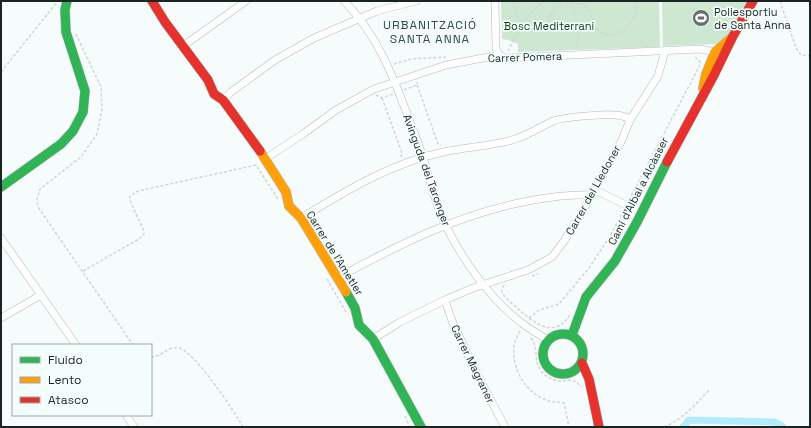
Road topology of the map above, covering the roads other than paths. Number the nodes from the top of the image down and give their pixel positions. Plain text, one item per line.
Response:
1 (67, 1) edge
2 (152, 1) edge
3 (246, 1) edge
4 (344, 1) edge
5 (416, 1) edge
6 (495, 1) edge
7 (753, 1) edge
8 (358, 18) junction
9 (733, 36) junction
10 (182, 46) junction
11 (665, 51) junction
12 (715, 52) junction
13 (499, 55) junction
14 (714, 74) junction
15 (395, 81) junction
16 (700, 98) junction
17 (223, 100) junction
18 (630, 120) junction
19 (423, 157) junction
20 (265, 159) junction
21 (1, 187) edge
22 (593, 193) junction
23 (626, 205) road end
24 (302, 218) junction
25 (445, 226) junction
26 (1, 238) edge
27 (337, 278) junction
28 (484, 285) junction
29 (41, 295) junction
30 (445, 300) junction
31 (1, 318) edge
32 (572, 335) junction
33 (373, 339) junction
34 (548, 340) junction
35 (75, 344) edge
36 (582, 363) junction
37 (571, 373) junction
38 (588, 390) junction
39 (127, 416) edge
40 (134, 427) edge
41 (421, 427) edge
42 (505, 427) edge
43 (599, 427) edge

1 - 21 street
2 - 10 street, Carrer de l'Ametler
3 - 10 street
4 - 8 street, Avinguda del Taronger
5 - 8 street
6 - 13 street
7 - 9 street, Camí d'Albal a Alcàsser
8 - 15 street, Avinguda del Taronger
8 - 17 street
9 - 12 street, Camí d'Albal a Alcàsser
9 - 14 street, Camí d'Albal a Alcàsser
10 - 17 street, Carrer de l'Ametler
11 - 12 street, Carrer Pomera
11 - 13 street, Carrer Pomera
11 - 18 street, Carrer del Lledoner
12 - 14 street
12 - 16 street, Camí d'Albal a Alcàsser
13 - 15 street, Carrer Pomera
14 - 16 street, Camí d'Albal a Alcàsser
15 - 19 street, Avinguda del Taronger
15 - 20 street, Carrer Pomera
16 - 32 street, Camí d'Albal a Alcàsser
17 - 20 street, Carrer de l'Ametler
18 - 19 street
18 - 22 street, Carrer del Lledoner
19 - 24 street
19 - 25 street, Avinguda del Taronger
20 - 24 street, Carrer de l'Ametler
22 - 23 street
22 - 25 street
22 - 28 street, Carrer del Lledoner
24 - 27 street, Carrer de l'Ametler
25 - 27 street
25 - 28 street, Avinguda del Taronger
26 - 29 street
27 - 33 street, Carrer de l'Ametler
28 - 30 street, Carrer del Lledoner
28 - 34 street, Avinguda del Taronger
29 - 31 street
29 - 35 street
30 - 33 street, Carrer del Lledoner
30 - 42 street, Carrer Magraner
32 - 34 street
32 - 36 street
33 - 41 street, Carrer de l'Ametler
34 - 37 street
36 - 37 street
36 - 38 street
37 - 38 street
38 - 43 street
39 - 40 street

